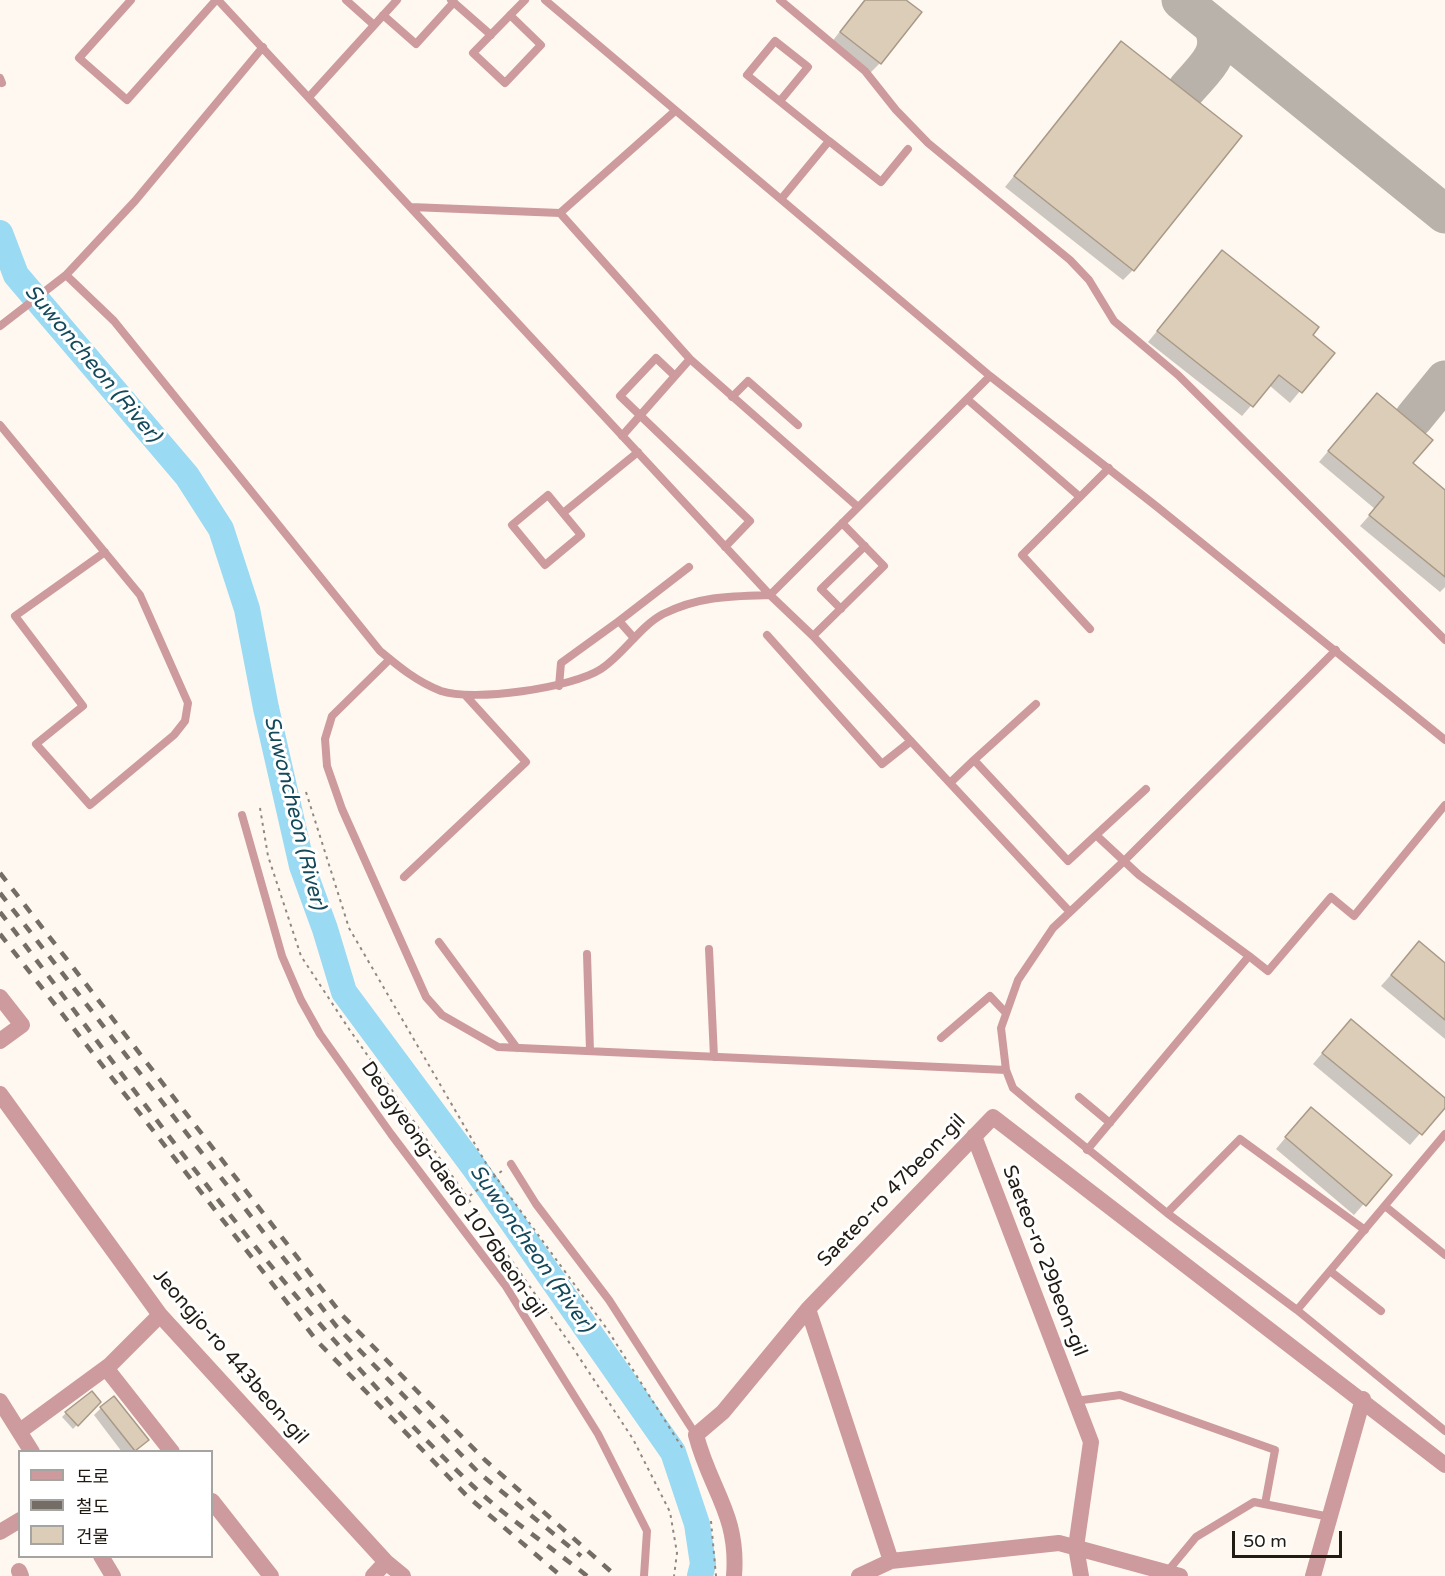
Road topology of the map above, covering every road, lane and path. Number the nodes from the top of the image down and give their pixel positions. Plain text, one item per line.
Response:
1 (131, 0) edge
2 (217, 0) edge
3 (346, 0) edge
4 (397, 0) edge
5 (525, 0) edge
6 (545, 0) edge
7 (780, 0) edge
8 (453, 1) edge
9 (383, 15) junction
10 (510, 15) junction
11 (374, 25) junction
12 (491, 35) junction
13 (263, 47) junction
14 (309, 97) junction
15 (780, 101) junction
16 (675, 111) junction
17 (829, 141) junction
18 (908, 149) dead end
19 (782, 198) junction
20 (411, 207) junction
21 (560, 213) junction
22 (66, 275) junction
23 (3, 324) edge
24 (690, 359) junction
25 (675, 376) junction
26 (990, 376) junction
27 (732, 397) junction
28 (967, 399) junction
29 (641, 415) junction
30 (0, 424) edge
31 (798, 425) dead end
32 (622, 436) junction
33 (638, 452) junction
34 (1109, 468) junction
35 (1080, 497) junction
36 (858, 507) junction
37 (563, 513) junction
38 (842, 523) junction
39 (865, 546) junction
40 (725, 547) junction
41 (105, 552) junction
42 (689, 567) dead end
43 (770, 595) junction
44 (841, 609) junction
45 (619, 621) junction
46 (1090, 629) dead end
47 (767, 634) dead end
48 (813, 636) junction
49 (634, 638) junction
50 (1445, 640) edge
51 (1336, 650) junction
52 (390, 659) junction
53 (559, 686) junction
54 (466, 696) junction
55 (1036, 704) dead end
56 (1445, 740) edge
57 (911, 741) junction
58 (974, 760) junction
59 (950, 783) junction
60 (1146, 789) dead end
61 (1445, 805) edge
62 (260, 808) dead end
63 (242, 815) dead end
64 (1096, 835) junction
65 (1124, 862) junction
66 (404, 877) dead end
67 (1070, 912) junction
68 (439, 942) dead end
69 (709, 949) dead end
70 (587, 954) dead end
71 (1249, 956) junction
72 (0, 997) edge
73 (1006, 1013) junction
74 (941, 1038) dead end
75 (0, 1041) edge
76 (517, 1048) junction
77 (590, 1051) junction
78 (714, 1057) junction
79 (1005, 1070) junction
80 (0, 1094) edge
81 (1078, 1098) dead end
82 (1110, 1123) junction
83 (1445, 1134) edge
84 (974, 1136) junction
85 (1088, 1150) junction
86 (419, 1167) junction
87 (507, 1167) joint
88 (472, 1204) junction
89 (1385, 1206) junction
90 (455, 1207) dead end
91 (1167, 1213) junction
92 (1365, 1230) junction
93 (1445, 1255) edge
94 (1330, 1271) junction
95 (808, 1309) junction
96 (1297, 1310) junction
97 (1381, 1311) dead end
98 (160, 1315) junction
99 (108, 1367) junction
100 (1363, 1399) junction
101 (0, 1401) edge
102 (1075, 1401) junction
103 (20, 1431) junction
104 (1445, 1431) edge
105 (696, 1435) junction
106 (31, 1450) edge
107 (170, 1450) edge
108 (1445, 1465) edge
109 (213, 1502) edge
110 (1264, 1504) junction
111 (1330, 1517) junction
112 (18, 1521) edge
113 (0, 1532) edge
114 (1076, 1547) junction
115 (102, 1558) edge
116 (891, 1561) junction
117 (386, 1562) junction
118 (1173, 1574) edge
119 (113, 1576) edge
120 (271, 1576) edge
121 (373, 1576) edge
122 (403, 1576) edge
123 (644, 1576) edge
124 (674, 1576) edge
125 (734, 1576) edge
126 (859, 1576) edge
127 (1081, 1576) edge
128 (1313, 1576) edge

1 - 2 lane
2 - 13 lane
3 - 11 lane
4 - 9 lane
5 - 10 lane
6 - 16 lane
7 - 50 lane
8 - 9 lane
8 - 12 lane
9 - 11 lane
10 - 12 lane
10 - 12 lane
11 - 14 lane
13 - 14 lane
13 - 22 lane
14 - 20 lane
15 - 15 lane
15 - 17 lane
16 - 19 lane
16 - 21 lane
17 - 18 lane
17 - 19 lane
19 - 26 lane
20 - 21 lane
20 - 32 lane
21 - 24 lane
22 - 23 lane
22 - 52 lane
24 - 25 lane
24 - 27 lane
25 - 29 lane
25 - 29 lane
26 - 28 lane
26 - 34 lane
27 - 31 lane
27 - 36 lane
28 - 35 lane
28 - 36 lane
29 - 32 lane
29 - 40 lane
30 - 41 lane
32 - 33 lane
33 - 37 lane
33 - 40 lane
34 - 35 lane
34 - 51 lane
35 - 46 lane
36 - 38 lane
37 - 37 lane
38 - 39 lane
38 - 43 lane
39 - 44 lane
39 - 44 lane
40 - 43 lane
41 - 41 lane
42 - 45 lane
43 - 48 lane
43 - 49 lane
44 - 48 lane
45 - 49 lane
45 - 53 lane
47 - 57 lane
48 - 57 lane
49 - 53 lane
51 - 56 lane
51 - 65 lane
52 - 54 lane
52 - 76 lane
53 - 54 lane
54 - 66 lane
55 - 58 lane
57 - 59 lane
58 - 59 lane
58 - 64 lane
59 - 67 lane
60 - 64 lane
61 - 71 lane
62 - 88 path
63 - 86 lane, Deogyeong-daero 1076beon-gil
64 - 65 lane
65 - 67 lane
65 - 71 lane
67 - 73 lane
68 - 76 lane
69 - 78 lane
70 - 77 lane
71 - 82 lane
72 - 75 street
73 - 74 lane
73 - 79 lane
76 - 77 lane
77 - 78 lane
78 - 79 lane
79 - 85 lane
80 - 98 street, Jeongjo-ro 443beon-gil
81 - 82 lane
82 - 85 lane
83 - 89 lane
84 - 95 street, Saeteo-ro 47beon-gil
84 - 100 street, Saeteo-ro 47beon-gil
84 - 102 street, Saeteo-ro 29beon-gil
85 - 91 lane
86 - 88 path
86 - 123 lane, Deogyeong-daero 1076beon-gil
87 - 90 path
87 - 105 lane
88 - 124 path
89 - 92 lane
89 - 93 lane
91 - 92 lane
91 - 96 lane
92 - 94 lane
94 - 96 lane
94 - 97 lane
95 - 105 street, Saeteo-ro 47beon-gil
95 - 116 street
96 - 104 lane
98 - 99 street
98 - 117 street, Jeongjo-ro 443beon-gil
99 - 103 street
99 - 107 street
100 - 108 street, Saeteo-ro 47beon-gil
100 - 111 street
101 - 103 street
102 - 110 lane
102 - 114 street, Saeteo-ro 29beon-gil
103 - 106 street
105 - 125 street
109 - 120 street
110 - 111 lane
110 - 118 lane
111 - 128 street
112 - 113 street
114 - 116 street
114 - 118 street
114 - 127 street, Saeteo-ro 29beon-gil
115 - 119 street
116 - 126 street
117 - 121 street
117 - 122 street, Jeongjo-ro 443beon-gil

